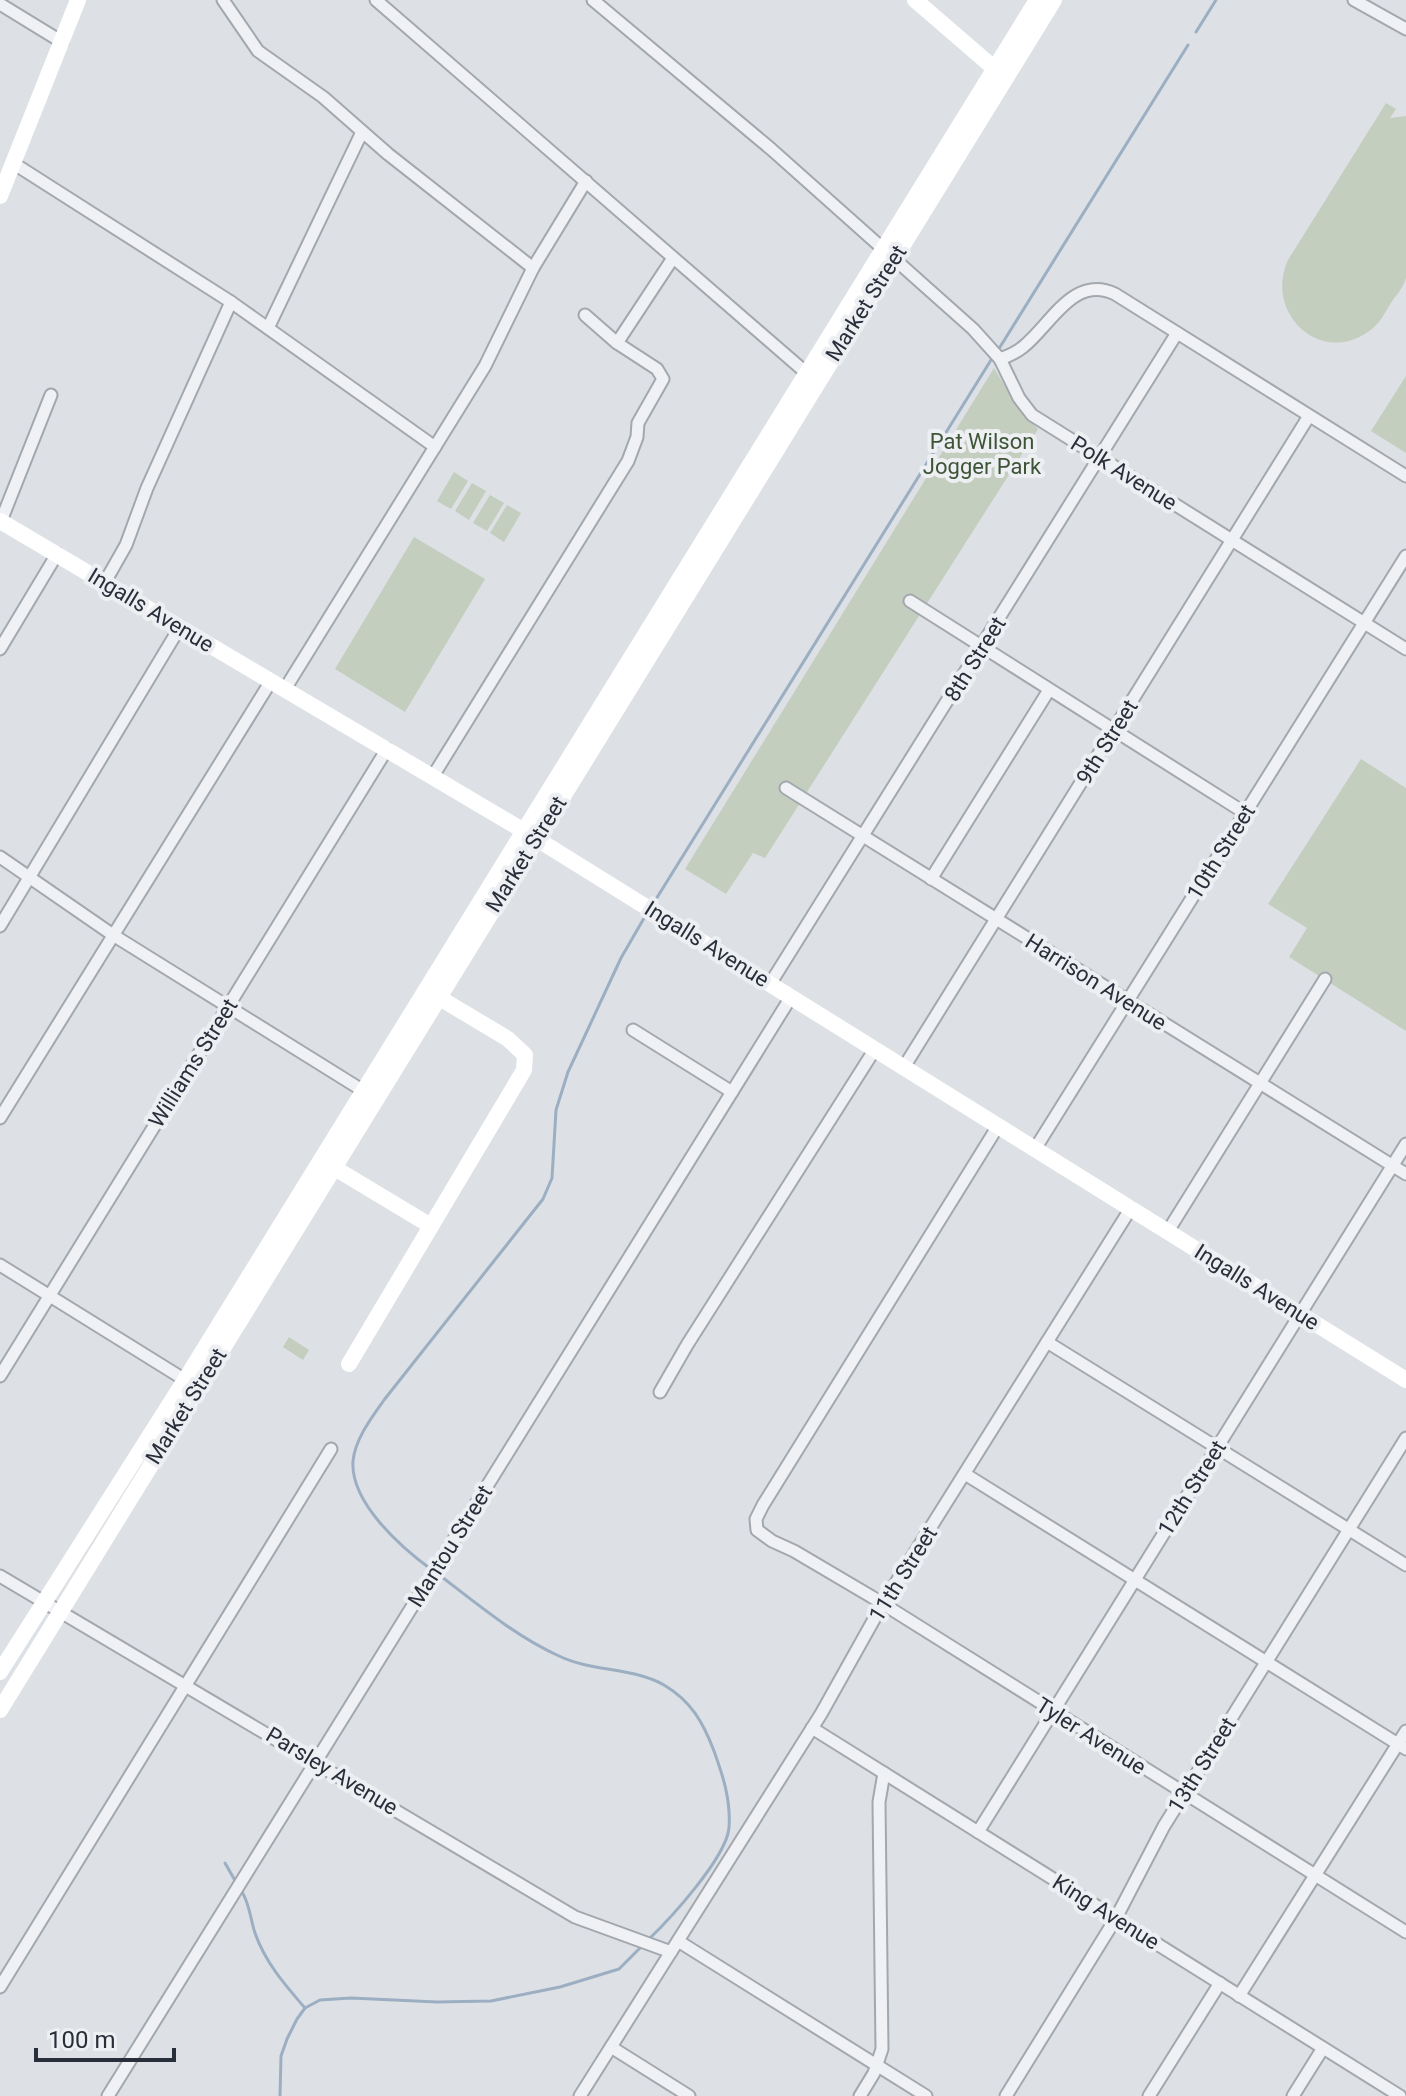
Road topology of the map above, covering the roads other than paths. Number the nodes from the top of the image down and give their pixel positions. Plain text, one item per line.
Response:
1 (78, 0) edge
2 (223, 0) edge
3 (376, 0) edge
4 (593, 0) edge
5 (915, 0) edge
6 (1037, 0) edge
7 (1054, 0) edge
8 (1354, 0) edge
9 (0, 4) edge
10 (1406, 29) edge
11 (62, 42) junction
12 (1000, 73) junction
13 (362, 132) junction
14 (13, 163) junction
15 (586, 181) junction
16 (0, 196) edge
17 (888, 253) junction
18 (673, 258) junction
19 (533, 268) junction
20 (231, 302) junction
21 (585, 315) dead end
22 (268, 328) junction
23 (1177, 333) junction
24 (617, 343) junction
25 (1000, 359) junction
26 (812, 378) junction
27 (51, 395) dead end
28 (1309, 416) junction
29 (435, 447) junction
30 (1100, 458) junction
31 (1406, 476) edge
32 (0, 521) edge
33 (1232, 541) junction
34 (57, 554) junction
35 (1406, 556) edge
36 (105, 582) junction
37 (910, 601) dead end
38 (1364, 623) junction
39 (180, 627) junction
40 (982, 647) junction
41 (0, 649) edge
42 (1406, 649) edge
43 (278, 685) junction
44 (1049, 690) junction
45 (1114, 730) junction
46 (387, 749) junction
47 (433, 776) junction
48 (786, 788) dead end
49 (1245, 813) junction
50 (530, 834) junction
51 (864, 837) junction
52 (0, 857) edge
53 (29, 878) junction
54 (931, 879) junction
55 (996, 919) junction
56 (0, 926) edge
57 (113, 935) junction
58 (1325, 979) dead end
59 (770, 984) junction
60 (438, 997) junction
61 (791, 997) junction
62 (1128, 1001) junction
63 (228, 1006) junction
64 (633, 1030) dead end
65 (875, 1049) junction
66 (904, 1067) junction
67 (1260, 1084) junction
68 (732, 1092) junction
69 (369, 1095) junction
70 (0, 1118) edge
71 (998, 1126) junction
72 (1406, 1144) edge
73 (1035, 1149) junction
74 (1393, 1166) junction
75 (333, 1167) junction
76 (1406, 1174) edge
77 (1131, 1208) junction
78 (431, 1226) junction
79 (1168, 1231) junction
80 (0, 1265) edge
81 (49, 1296) junction
82 (1300, 1314) junction
83 (1047, 1342) junction
84 (349, 1364) dead end
85 (0, 1376) edge
86 (1406, 1380) edge
87 (191, 1383) junction
88 (660, 1392) dead end
89 (1406, 1438) edge
90 (1217, 1448) junction
91 (331, 1449) dead end
92 (965, 1474) junction
93 (1349, 1530) junction
94 (1406, 1565) edge
95 (0, 1576) edge
96 (1134, 1580) junction
97 (44, 1603) junction
98 (882, 1605) junction
99 (61, 1612) junction
100 (1266, 1662) junction
101 (0, 1672) edge
102 (186, 1684) junction
103 (0, 1710) edge
104 (1053, 1712) junction
105 (812, 1728) junction
106 (1406, 1731) edge
107 (1402, 1747) edge
108 (316, 1761) junction
109 (884, 1773) junction
110 (1183, 1794) junction
111 (978, 1832) junction
112 (1315, 1876) junction
113 (1116, 1918) junction
114 (1406, 1932) edge
115 (674, 1946) junction
116 (1220, 1983) junction
117 (0, 1987) edge
118 (1239, 1996) junction
119 (611, 2047) junction
120 (1323, 2048) junction
121 (877, 2066) junction
122 (108, 2096) edge
123 (580, 2096) edge
124 (689, 2096) edge
125 (860, 2096) edge
126 (926, 2096) edge
127 (1006, 2096) edge
128 (1149, 2096) edge
129 (1293, 2096) edge
130 (1400, 2096) edge

1 - 11 street
2 - 13 street
3 - 15 street
4 - 17 street, Polk Avenue
5 - 12 street
6 - 12 street, Market Street
7 - 12 street, Market Street
8 - 10 street
9 - 11 street
11 - 14 street
12 - 17 street, Market Street
13 - 19 street
13 - 22 street
14 - 16 street
14 - 20 street
15 - 18 street
15 - 19 street
17 - 25 street, Polk Avenue
17 - 26 street, Market Street
18 - 24 street
18 - 26 street
19 - 29 street
20 - 22 street
20 - 36 street
21 - 24 street
22 - 29 street
23 - 25 street
23 - 28 street
23 - 30 street, 8th Street
24 - 47 street
25 - 30 street, Polk Avenue
26 - 50 street, Market Street
27 - 32 street
28 - 31 street
28 - 33 street, 9th Street
29 - 43 street
30 - 33 street, Polk Avenue
30 - 40 street, 8th Street
32 - 34 street, Ingalls Avenue
33 - 38 street, Polk Avenue
33 - 45 street, 9th Street
34 - 36 street, Ingalls Avenue
34 - 41 street
35 - 38 street, 10th Street
36 - 39 street, Ingalls Avenue
37 - 40 street
38 - 42 street, Polk Avenue
38 - 49 street, 10th Street
39 - 43 street, Ingalls Avenue
39 - 53 street
40 - 44 street
40 - 51 street, 8th Street
43 - 46 street, Ingalls Avenue
43 - 57 street
44 - 45 street
44 - 54 street
45 - 49 street
45 - 55 street, 9th Street
46 - 47 street, Ingalls Avenue
46 - 63 street, Williams Street
47 - 50 street, Ingalls Avenue
48 - 51 street, Harrison Avenue
49 - 62 street, 10th Street
50 - 59 street, Ingalls Avenue
50 - 60 street, Market Street
50 - 69 street, Market Street
51 - 54 street, Harrison Avenue
51 - 59 street, 8th Street
52 - 53 street
53 - 56 street
53 - 57 street
54 - 55 street, Harrison Avenue
55 - 62 street, Harrison Avenue
55 - 66 street, 9th Street
57 - 63 street
57 - 70 street
58 - 67 street
59 - 61 street, Ingalls Avenue
60 - 69 street, Market Street
60 - 78 street
61 - 65 street, Ingalls Avenue
61 - 68 street, Mantou Street
62 - 67 street, Harrison Avenue
62 - 73 street, 10th Street
63 - 69 street
63 - 81 street, Williams Street
64 - 68 street
65 - 66 street, Ingalls Avenue
65 - 88 street
66 - 71 street, Ingalls Avenue
67 - 74 street, Harrison Avenue
67 - 79 street
68 - 108 street, Mantou Street
69 - 75 street, Market Street
69 - 87 street, Market Street
71 - 73 street, Ingalls Avenue
71 - 98 street, Tyler Avenue
72 - 74 street, 12th Street
73 - 77 street, Ingalls Avenue
74 - 76 street, Harrison Avenue
74 - 82 street, 12th Street
75 - 78 street
75 - 87 street, Market Street
77 - 79 street, Ingalls Avenue
77 - 83 street, 11th Street
78 - 84 street
79 - 82 street, Ingalls Avenue
80 - 81 street
81 - 85 street, Williams Street
81 - 87 street
82 - 86 street, Ingalls Avenue
82 - 90 street, 12th Street
83 - 90 street
83 - 92 street, 11th Street
87 - 97 street, Market Street
87 - 99 street, Market Street
89 - 93 street, 13th Street
90 - 93 street
90 - 96 street, 12th Street
91 - 102 street
92 - 96 street
92 - 98 street, 11th Street
93 - 94 street
93 - 100 street, 13th Street
95 - 97 street, Parsley Avenue
96 - 100 street
96 - 104 street, 12th Street
97 - 99 street, Parsley Avenue
97 - 101 street, Market Street
98 - 104 street, Tyler Avenue
98 - 105 street, 11th Street
99 - 102 street, Parsley Avenue
99 - 103 street, Market Street
100 - 107 street
100 - 110 street, 13th Street
102 - 108 street, Parsley Avenue
102 - 117 street
104 - 110 street, Tyler Avenue
104 - 111 street, 12th Street
105 - 109 street, King Avenue
105 - 115 street, 11th Street
106 - 107 street
107 - 112 street
108 - 115 street, Parsley Avenue
108 - 122 street, Mantou Street
109 - 111 street, King Avenue
109 - 121 street
110 - 112 street, Tyler Avenue
110 - 113 street, 13th Street
111 - 113 street, King Avenue
112 - 114 street, Tyler Avenue
112 - 118 street
113 - 116 street, King Avenue
113 - 127 street, 13th Street
115 - 119 street, 11th Street
115 - 121 street, Parsley Avenue
116 - 118 street, King Avenue
116 - 128 street
118 - 120 street, King Avenue
119 - 123 street, 11th Street
119 - 124 street
120 - 129 street
120 - 130 street, King Avenue
121 - 125 street
121 - 126 street, Parsley Avenue

